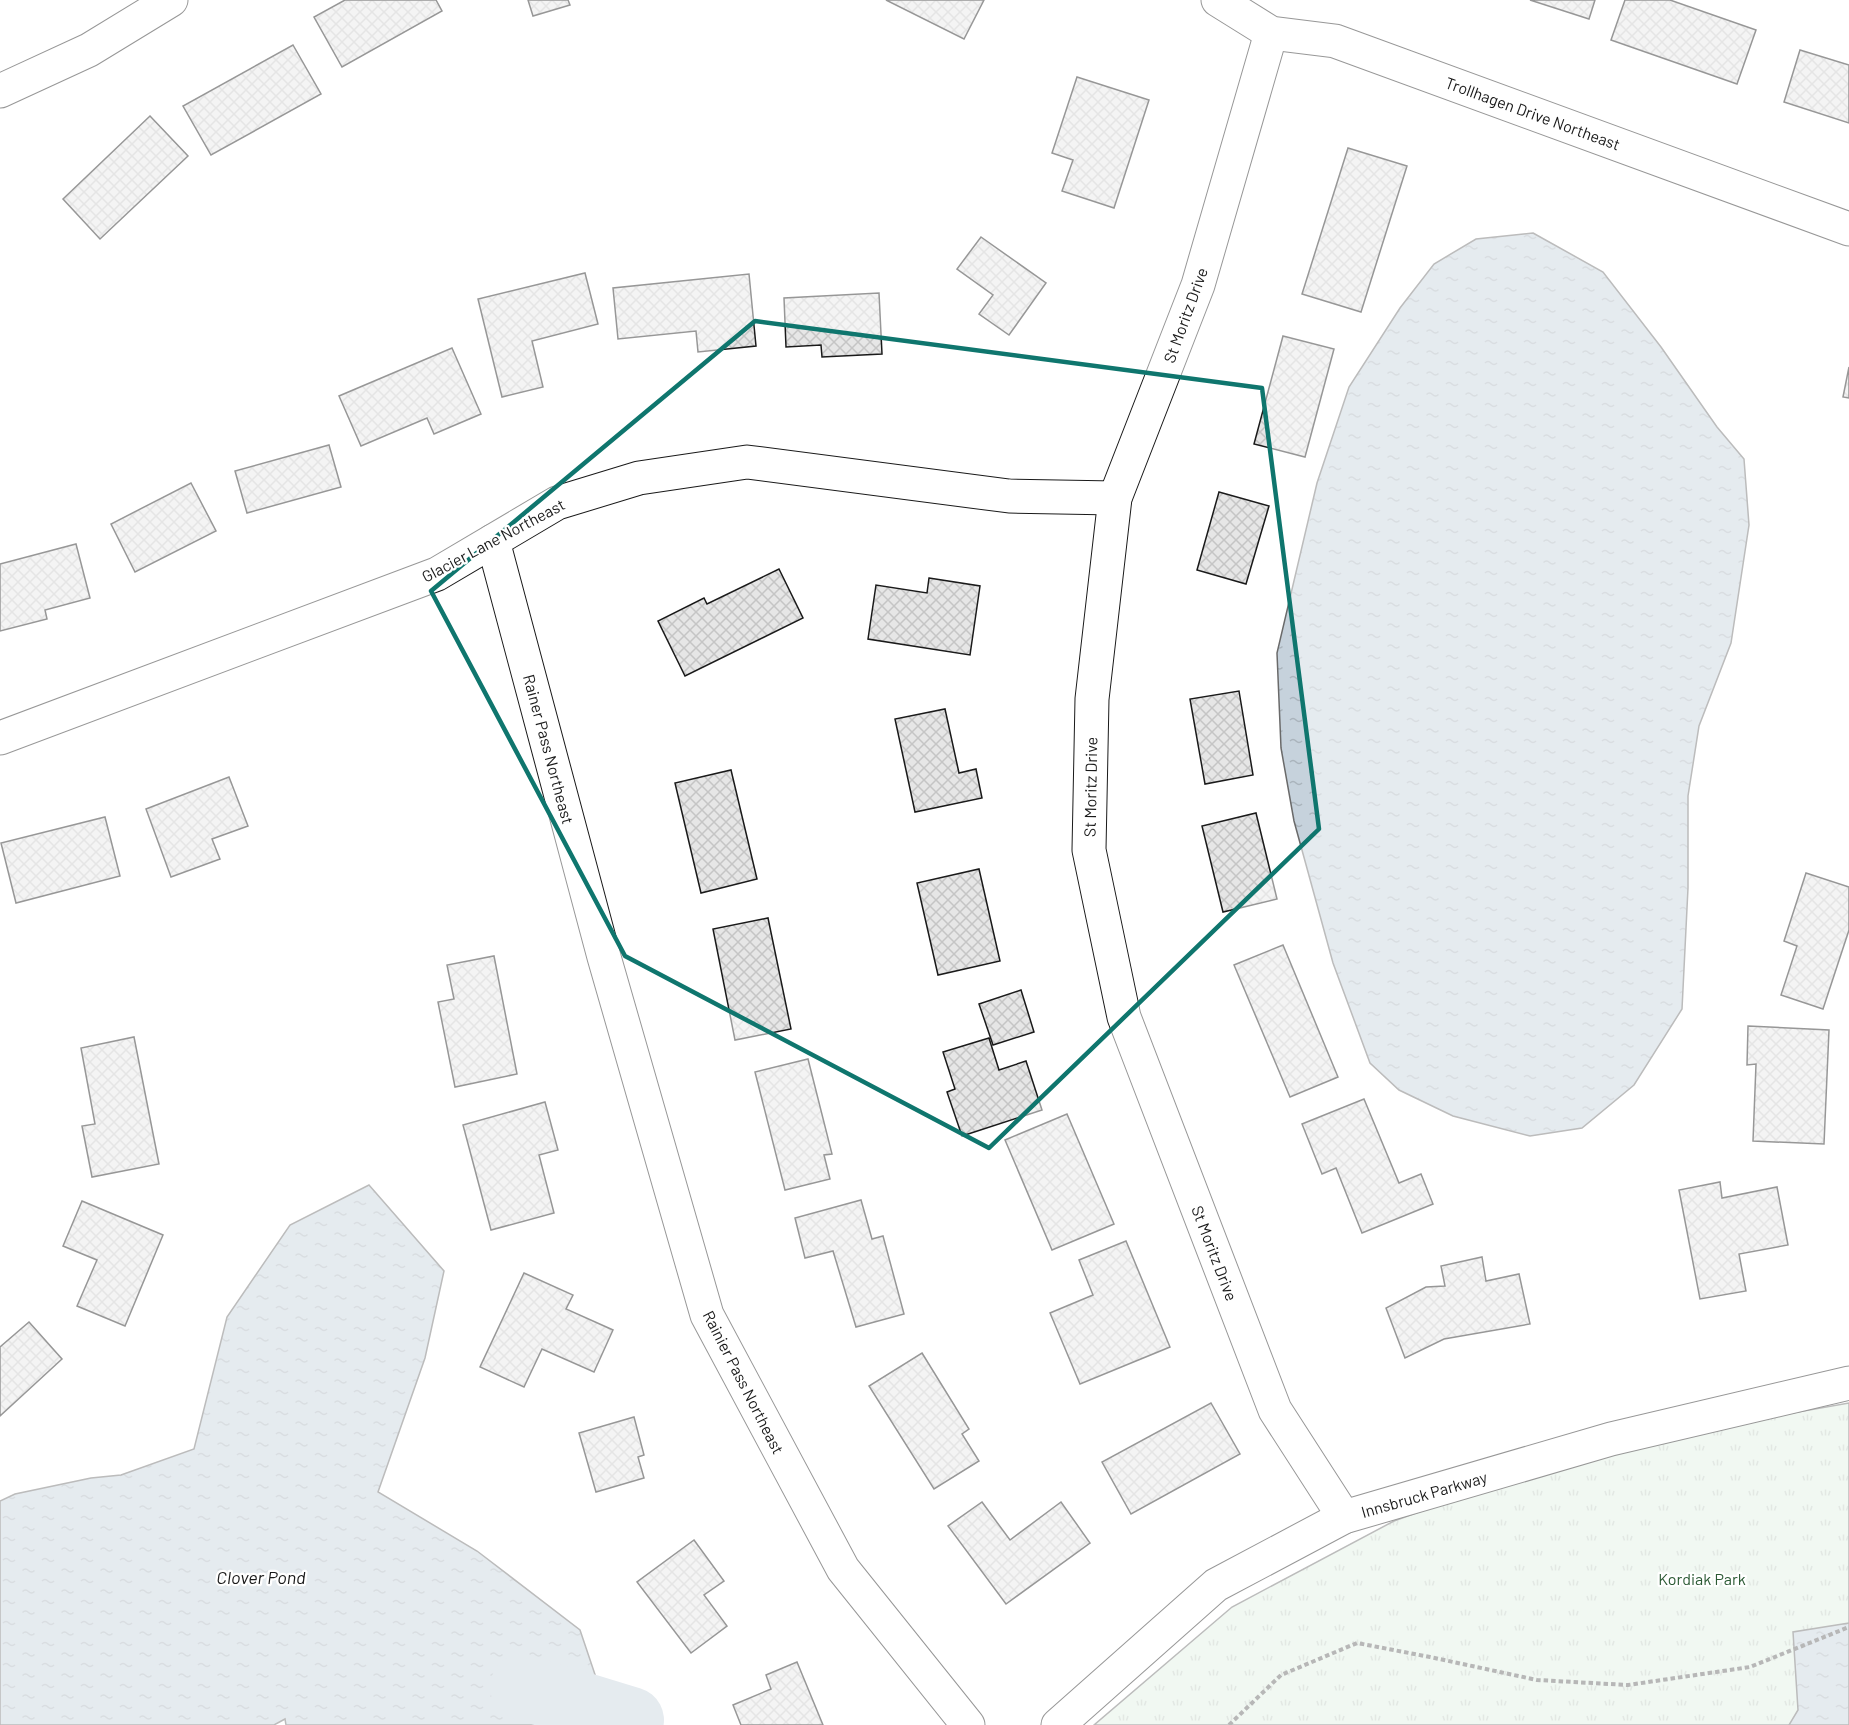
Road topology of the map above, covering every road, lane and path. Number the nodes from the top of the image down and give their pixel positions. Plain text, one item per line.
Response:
1 (171, 0) edge
2 (1218, 0) edge
3 (1271, 33) junction
4 (0, 91) edge
5 (1849, 229) edge
6 (1115, 498) junction
7 (493, 541) junction
8 (0, 738) edge
9 (604, 957) joint
10 (1849, 1383) edge
11 (1344, 1517) junction
12 (1849, 1627) edge
13 (968, 1725) edge
14 (1058, 1725) edge
15 (1229, 1725) edge

1 - 4 street
2 - 3 street, Trollhagen Drive Northeast
3 - 5 street, Trollhagen Drive Northeast
3 - 6 street, St Moritz Drive
6 - 7 street, Glacier Lane Northeast
6 - 11 street, St Moritz Drive
7 - 8 street, Glacier Lane Northeast
7 - 9 street, Rainer Pass Northeast
9 - 13 street, Rainier Pass Northeast
10 - 11 street, Innsbruck Parkway
11 - 14 street, Innsbruck Parkway
12 - 15 path

